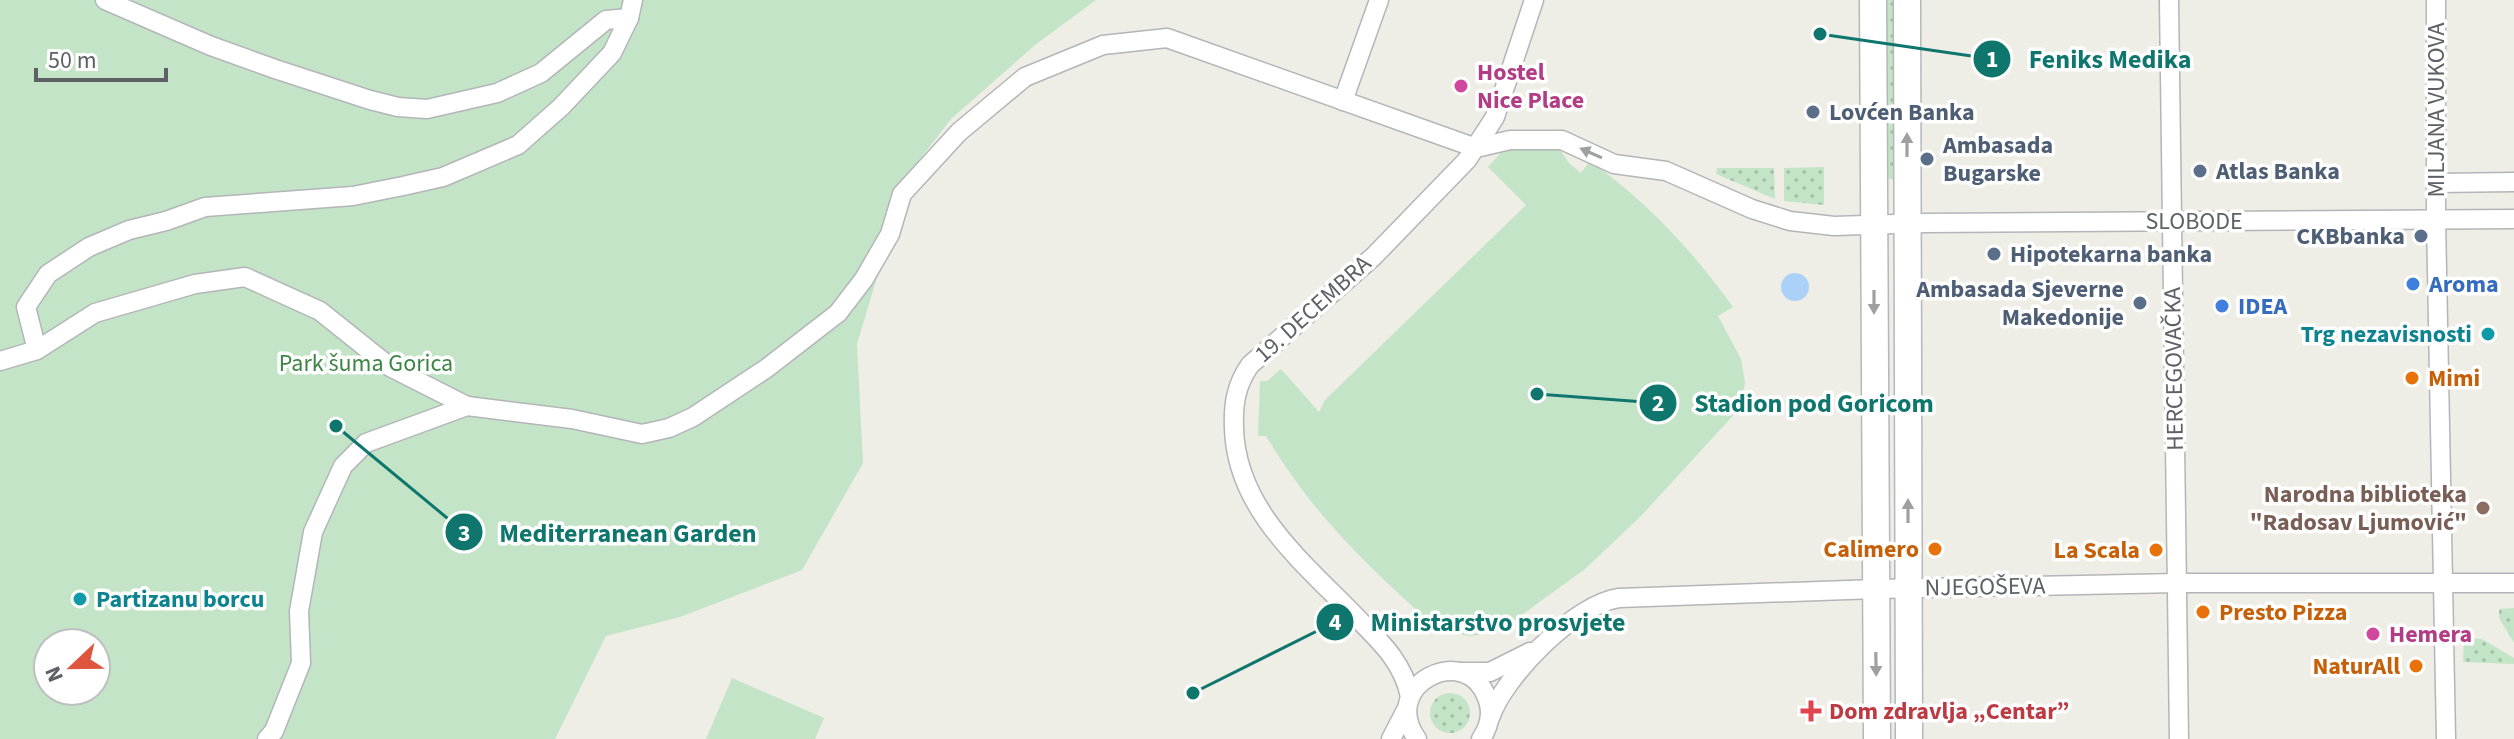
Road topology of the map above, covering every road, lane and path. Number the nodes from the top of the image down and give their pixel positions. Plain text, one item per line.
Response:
1 (105, 0) edge
2 (1379, 0) edge
3 (1534, 0) edge
4 (1873, 0) edge
5 (1907, 0) edge
6 (2169, 0) edge
7 (2436, 0) edge
8 (631, 9) edge
9 (1343, 101) junction
10 (1476, 148) junction
11 (2514, 182) edge
12 (2437, 183) junction
13 (2514, 219) edge
14 (2171, 221) junction
15 (1907, 223) junction
16 (1874, 224) junction
17 (2436, 228) junction
18 (37, 350) junction
19 (0, 361) edge
20 (467, 406) junction
21 (2178, 583) junction
22 (2514, 583) edge
23 (2443, 584) junction
24 (1876, 589) junction
25 (1909, 589) junction
26 (1383, 645) junction
27 (1543, 645) junction
28 (1451, 671) junction
29 (1408, 703) junction
30 (1486, 731) edge
31 (267, 739) edge
32 (1391, 739) edge
33 (1417, 739) edge
34 (1877, 739) edge
35 (1909, 739) edge
36 (2179, 739) edge
37 (2446, 739) edge

1 - 8 street
2 - 9 street
3 - 10 street, 19. DECEMBRA
4 - 16 main road
15 -> 5 main road
6 - 14 street, HERCEGOVAČKA
7 - 12 street, MILJANA VUKOVA
8 - 18 street
9 - 10 street
9 - 20 street
16 -> 10 street
10 - 26 street, 19. DECEMBRA
11 - 12 street
12 - 17 street, MILJANA VUKOVA
13 - 17 street, SLOBODE
14 - 15 street, SLOBODE
14 - 17 street, SLOBODE
14 - 21 street, HERCEGOVAČKA
15 - 16 street, SLOBODE
25 -> 15 main road
16 -> 24 main road
17 - 23 street, MILJANA VUKOVA
18 - 19 street
18 - 20 street
20 - 31 street
21 - 23 street, NJEGOŠEVA
21 - 25 street, NJEGOŠEVA
21 - 36 street, HERCEGOVAČKA
22 - 23 street, NJEGOŠEVA
23 - 37 street, MILJANA VUKOVA
24 - 25 street, NJEGOŠEVA
24 - 27 street, NJEGOŠEVA
24 -> 34 main road
25 - 35 main road
26 - 28 street, 19. DECEMBRA
26 - 29 street, 19. DECEMBRA
27 - 28 street
27 - 30 street
28 - 29 street
28 - 30 street
29 - 32 street
29 - 33 street, 19. DECEMBRA

